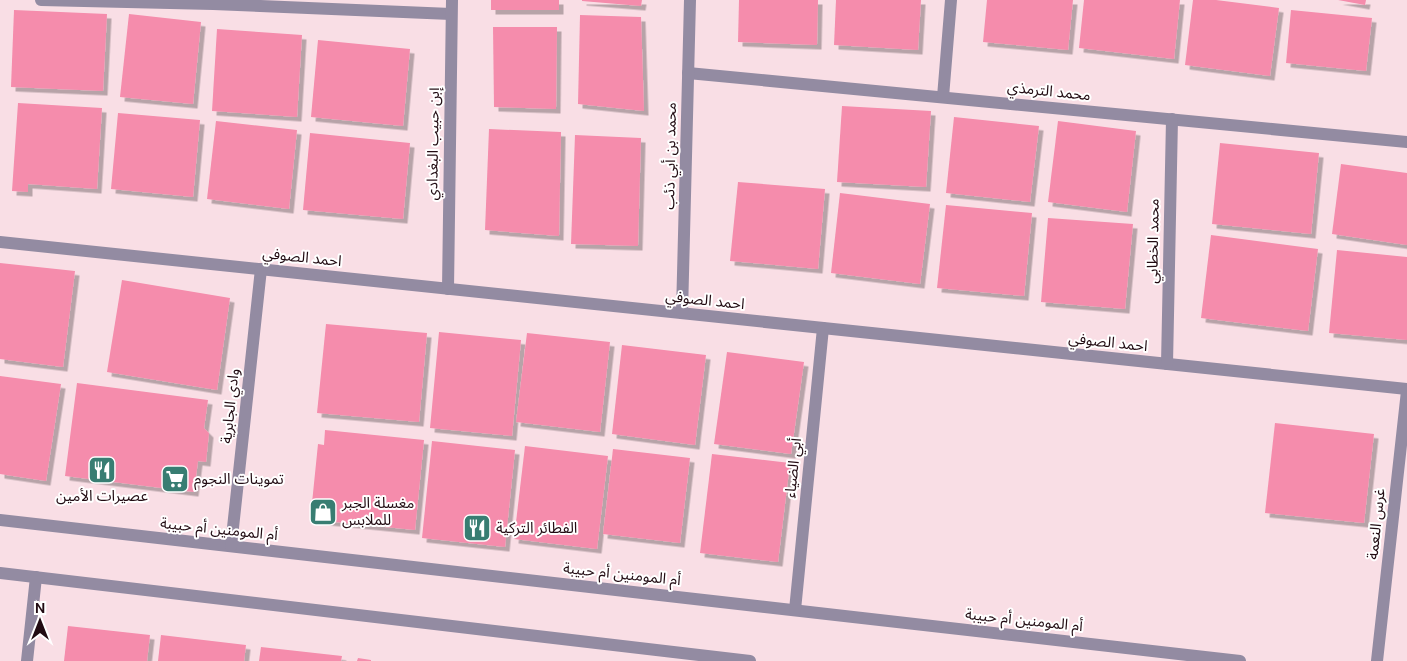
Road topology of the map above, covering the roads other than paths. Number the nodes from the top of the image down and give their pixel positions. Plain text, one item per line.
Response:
1 (41, 0) edge
2 (452, 0) edge
3 (690, 0) edge
4 (950, 0) edge
5 (213, 2) edge
6 (452, 14) junction
7 (688, 73) junction
8 (943, 98) junction
9 (1172, 120) junction
10 (1407, 142) edge
11 (0, 242) edge
12 (261, 269) junction
13 (448, 289) junction
14 (682, 314) junction
15 (823, 328) junction
16 (1168, 364) junction
17 (1407, 390) edge
18 (0, 520) edge
19 (231, 546) junction
20 (0, 573) edge
21 (36, 577) junction
22 (795, 610) junction
23 (677, 657) edge
24 (716, 659) edge
25 (27, 661) edge
26 (750, 661) edge
27 (1240, 661) edge
28 (1377, 661) edge

1 - 5 street
2 - 6 street, إبن حبيب البغدادي
3 - 7 street, محمد بن أبي ذئب
4 - 8 street
5 - 6 street
6 - 13 street, إبن حبيب البغدادي
7 - 8 street, محمد الترمذي
7 - 14 street, محمد بن أبي ذئب
8 - 9 street, محمد الترمذي
9 - 10 street, محمد الترمذي
9 - 16 street, محمد الخطابي
11 - 12 street, احمد الصوفي
12 - 13 street, احمد الصوفي
12 - 19 street, وادي الجابرية
13 - 14 street, احمد الصوفي
14 - 15 street, احمد الصوفي
15 - 16 street, احمد الصوفي
15 - 22 street, أبي الضياء
16 - 17 street, احمد الصوفي
17 - 28 street, غرس النعمة
18 - 19 street, أم المومنين أم حبيبة
19 - 22 street, أم المومنين أم حبيبة
20 - 21 street
21 - 23 street
21 - 25 street
22 - 27 street, أم المومنين أم حبيبة
23 - 24 street
24 - 26 street

